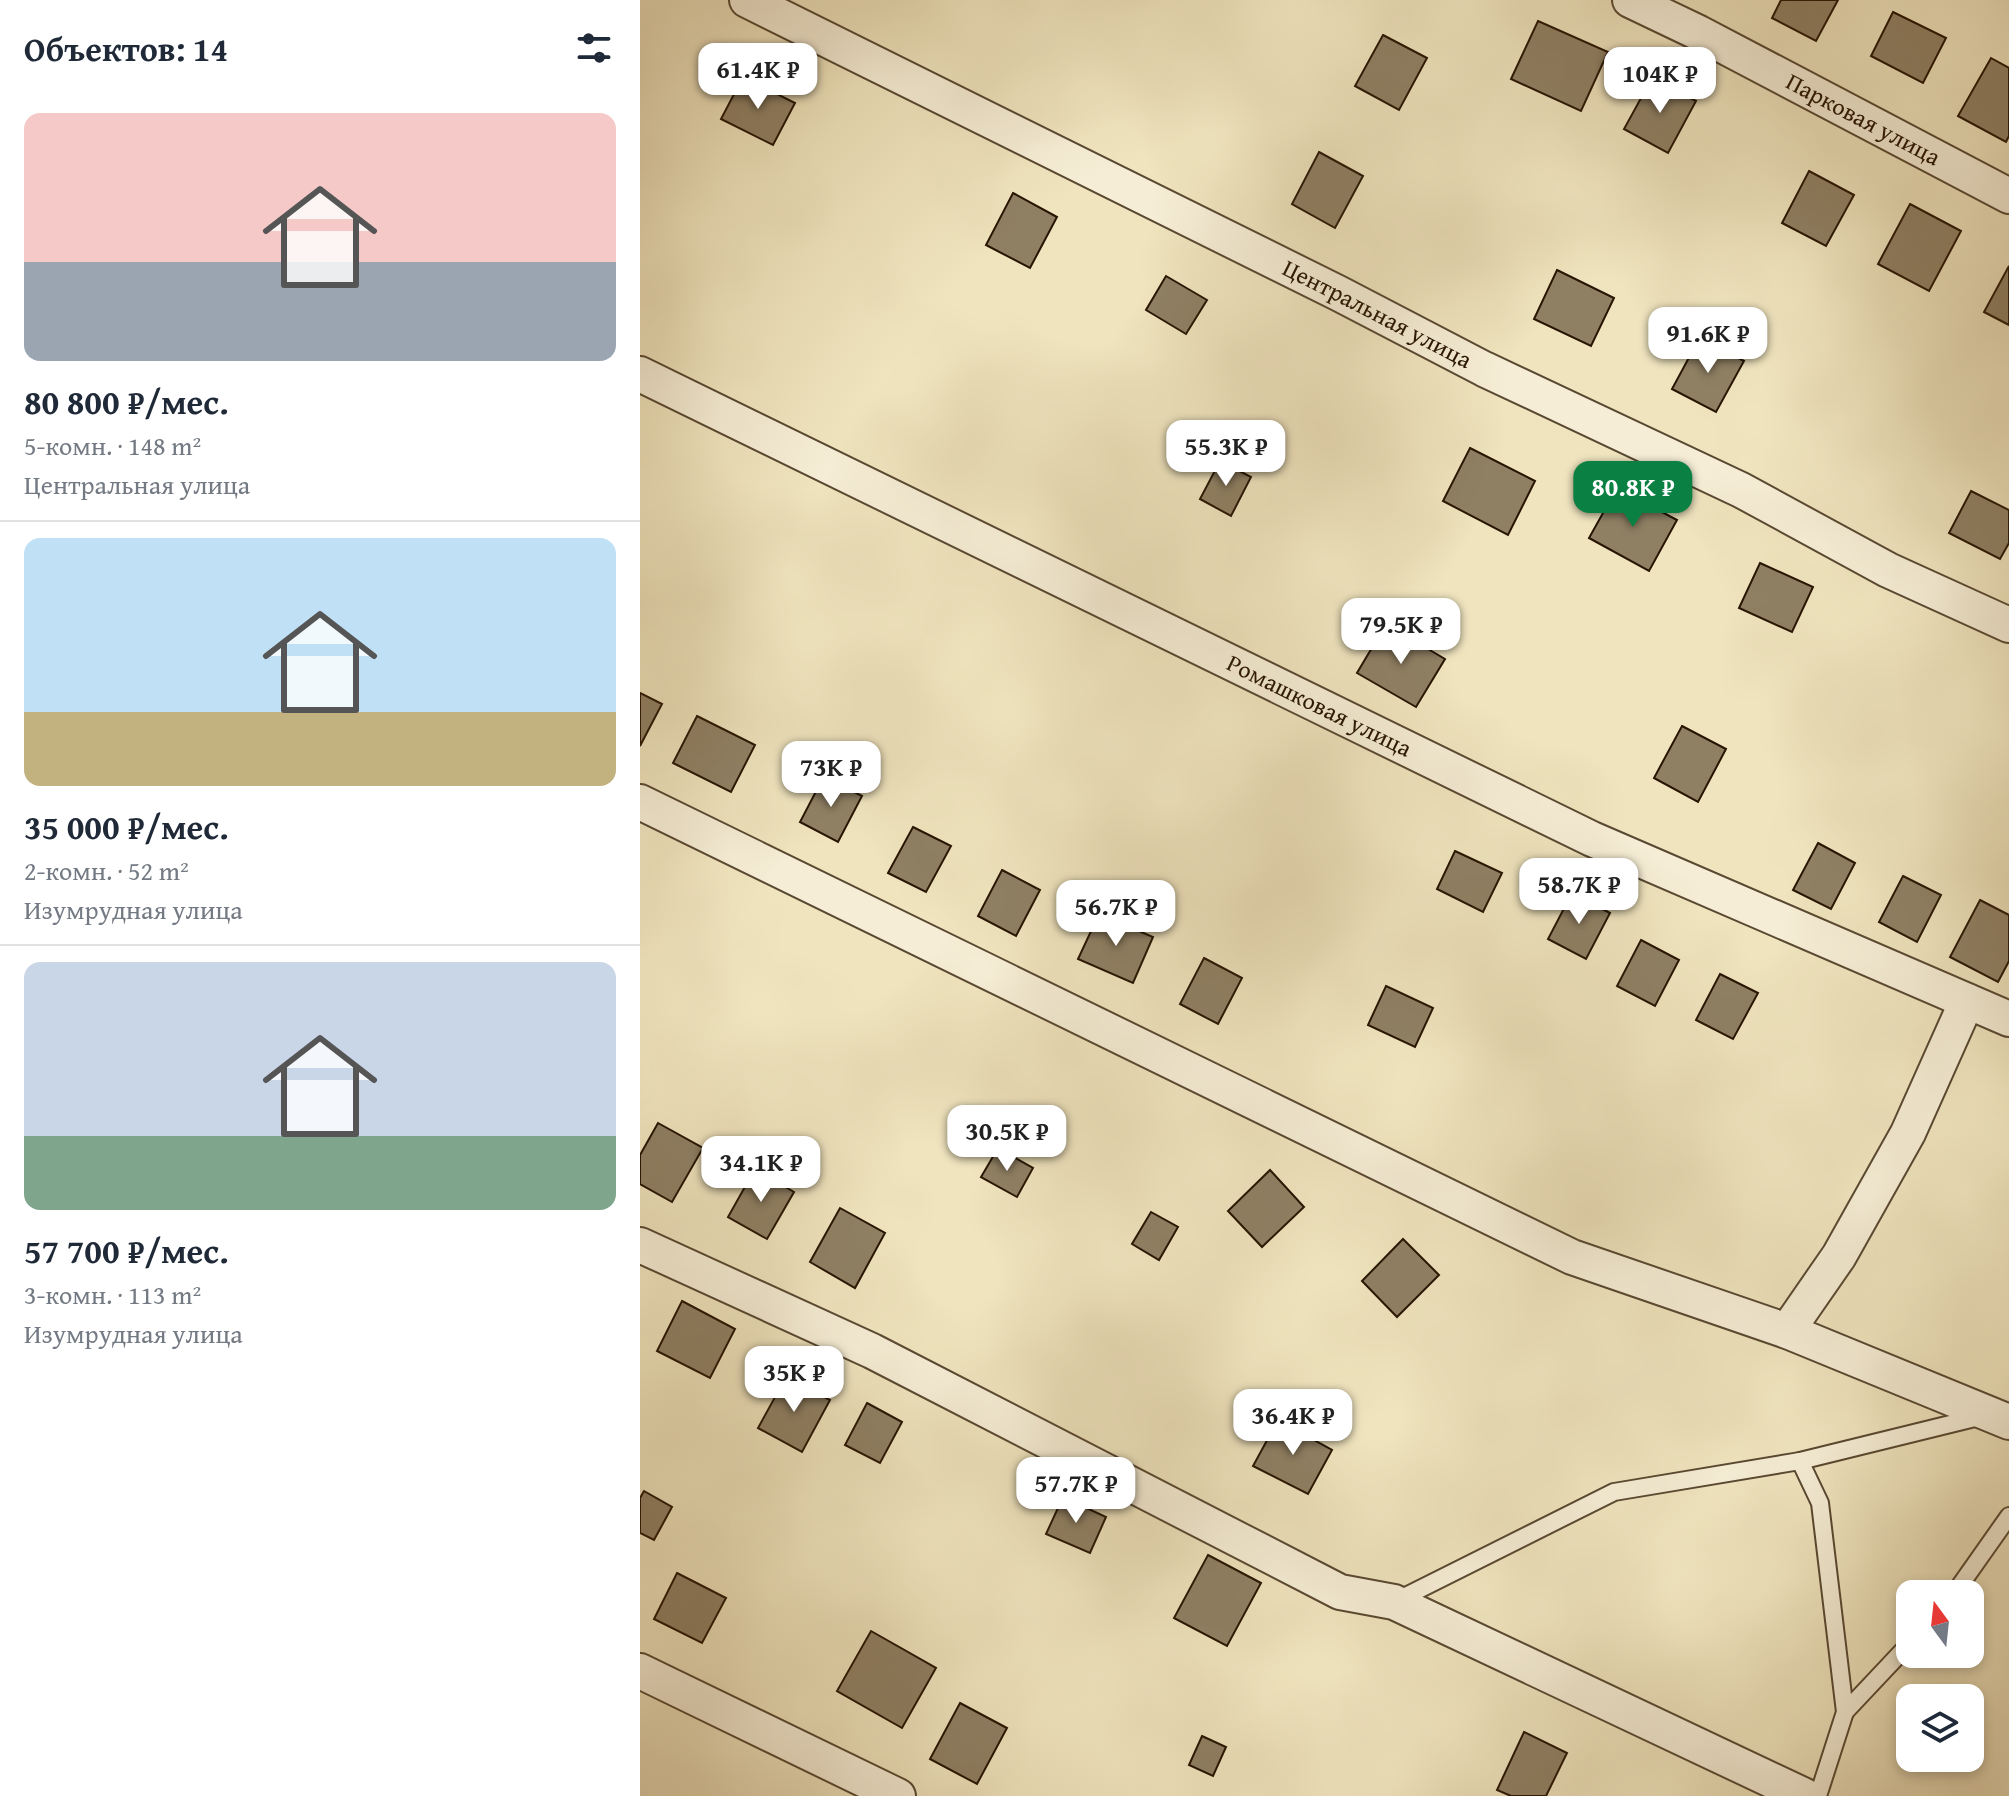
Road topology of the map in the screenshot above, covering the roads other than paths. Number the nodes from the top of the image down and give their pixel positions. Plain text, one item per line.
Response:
1 (747, 0) edge
2 (1630, 0) edge
3 (2009, 196) edge
4 (640, 374) edge
5 (2009, 625) edge
6 (640, 802) edge
7 (1967, 1001) junction
8 (2009, 1019) edge
9 (640, 1245) edge
10 (1787, 1331) junction
11 (2003, 1415) edge
12 (1800, 1461) junction
13 (2009, 1516) edge
14 (1964, 1580) edge
15 (1394, 1602) junction
16 (1896, 1658) edge
17 (640, 1671) edge
18 (1845, 1712) junction
19 (898, 1796) edge
20 (1805, 1796) edge
21 (1818, 1796) edge

1 - 5 street, Центральная улица
2 - 3 street, Парковая улица
4 - 7 street, Ромашковая улица
6 - 10 street
7 - 8 street, Ромашковая улица
7 - 10 street
9 - 15 street
10 - 11 street
11 - 12 lane
12 - 15 lane
12 - 18 lane
13 - 14 lane
15 - 20 street
16 - 18 lane
17 - 19 street
18 - 21 lane

